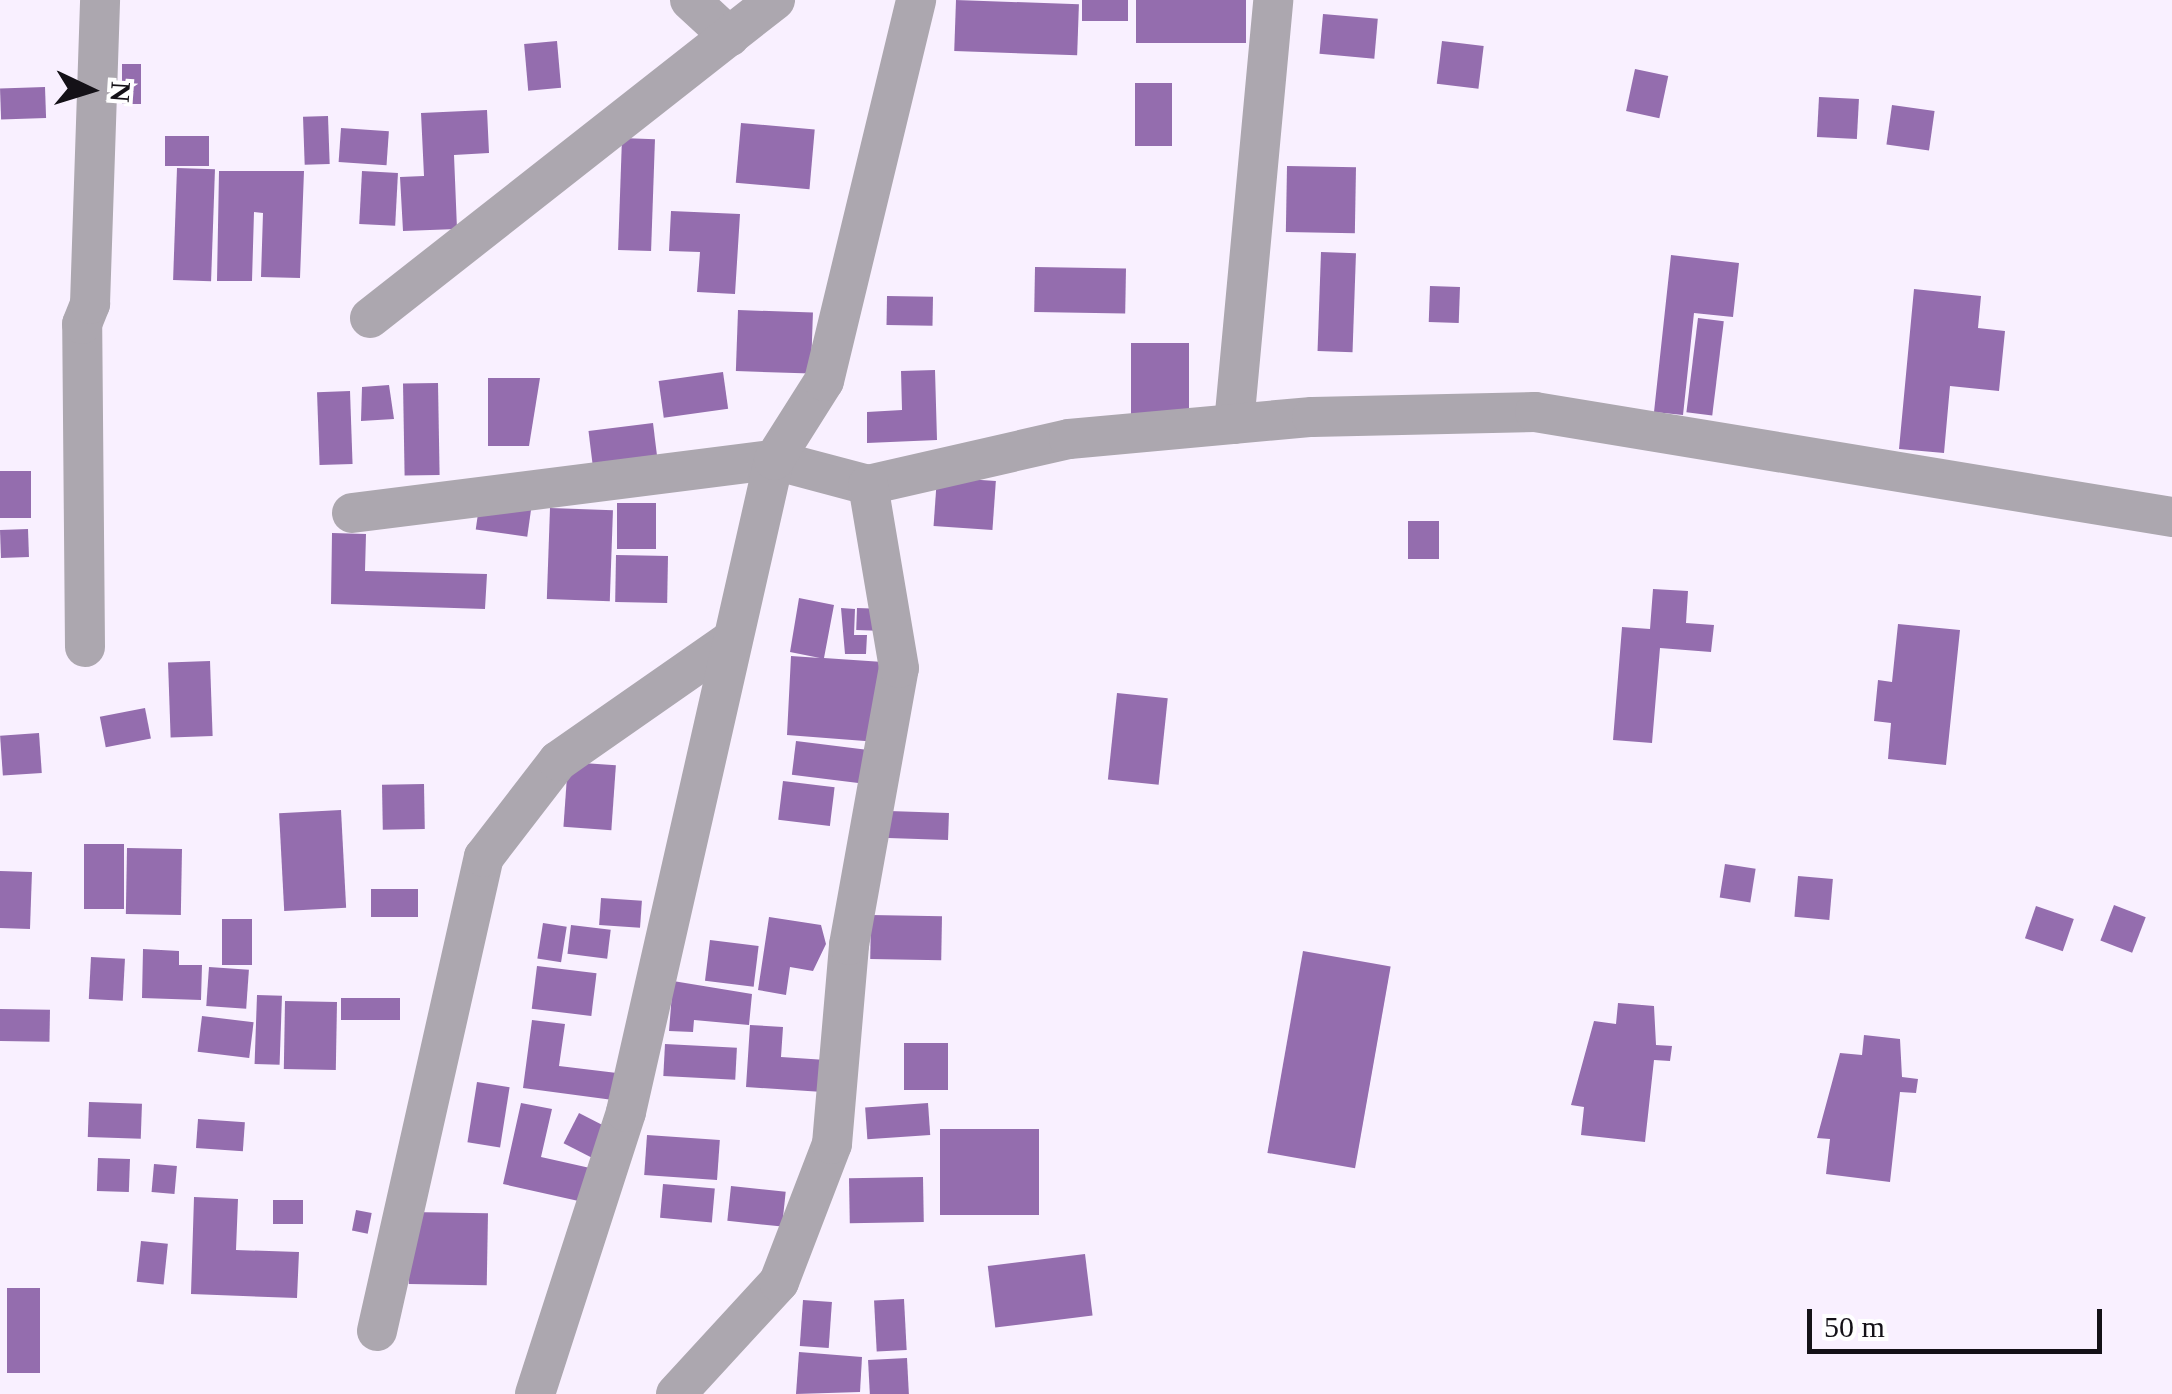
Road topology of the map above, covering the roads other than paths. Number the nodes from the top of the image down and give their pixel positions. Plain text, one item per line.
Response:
1 (100, 0) edge
2 (690, 0) edge
3 (774, 0) edge
4 (916, 0) edge
5 (1273, 0) edge
6 (730, 38) junction
7 (370, 318) dead end
8 (1234, 424) junction
9 (774, 460) junction
10 (868, 485) junction
11 (352, 513) dead end
12 (2172, 518) edge
13 (730, 641) junction
14 (85, 648) dead end
15 (376, 1331) dead end
16 (535, 1394) edge
17 (676, 1394) edge

1 - 14 street
2 - 6 street
3 - 6 street
4 - 9 street
5 - 8 street
6 - 7 street
8 - 10 street
8 - 12 street
9 - 10 street
9 - 11 street
9 - 13 street
10 - 17 street
13 - 15 street
13 - 16 street

